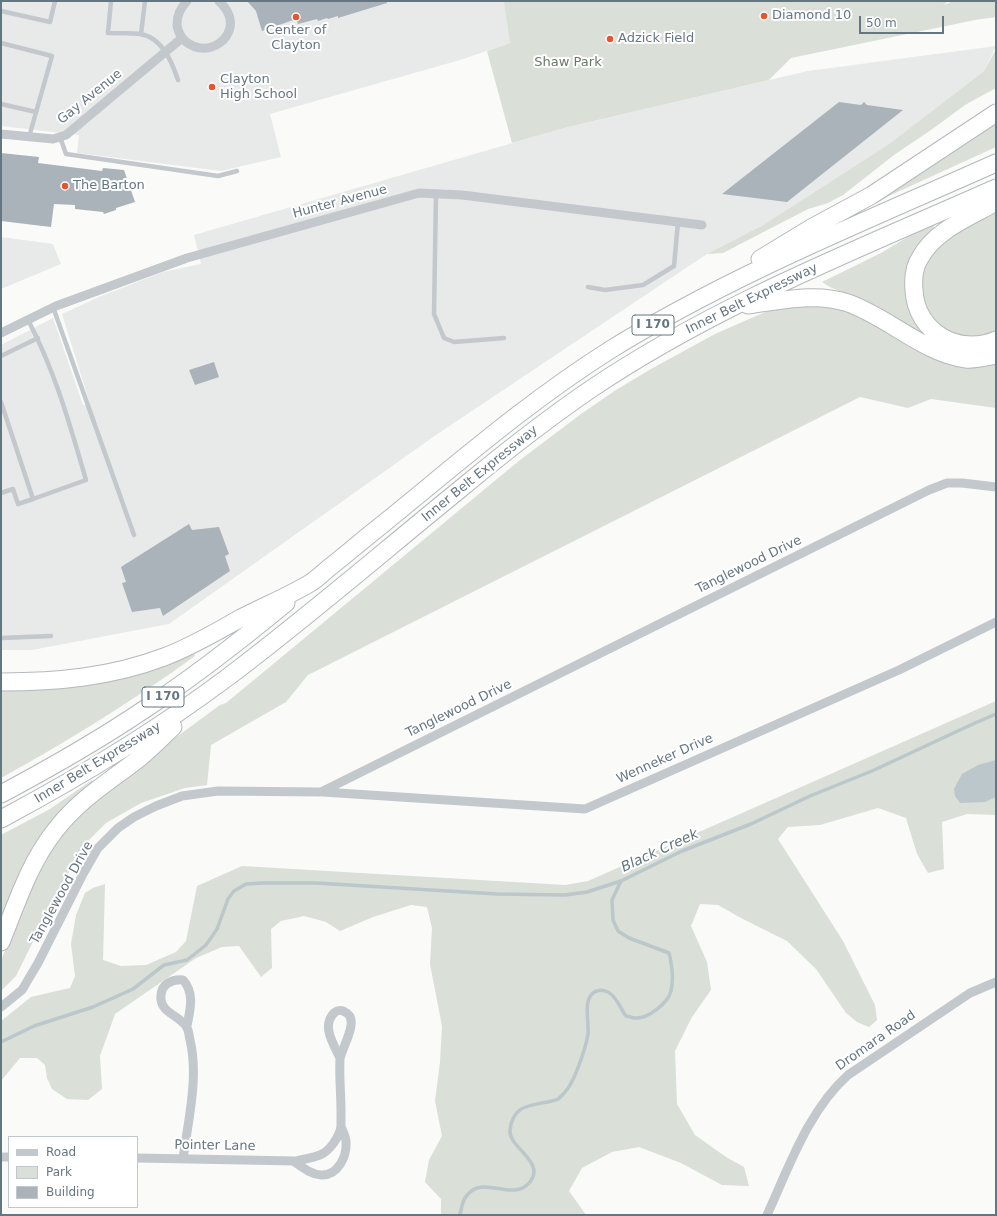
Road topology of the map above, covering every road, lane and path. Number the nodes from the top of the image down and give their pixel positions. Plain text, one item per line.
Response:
1 (55, 1) edge
2 (111, 1) edge
3 (145, 1) edge
4 (188, 1) edge
5 (219, 1) edge
6 (1, 10) edge
7 (141, 34) junction
8 (182, 38) junction
9 (1, 44) edge
10 (165, 52) junction
11 (178, 80) dead end
12 (1, 104) edge
13 (36, 112) junction
14 (996, 113) edge
15 (1, 134) edge
16 (29, 137) junction
17 (60, 137) junction
18 (996, 163) edge
19 (237, 171) dead end
20 (996, 188) edge
21 (436, 194) junction
22 (996, 202) edge
23 (678, 222) junction
24 (702, 225) dead end
25 (588, 287) dead end
26 (54, 307) junction
27 (734, 307) junction
28 (681, 309) junction
29 (28, 320) junction
30 (1, 333) edge
31 (38, 338) junction
32 (504, 338) dead end
33 (996, 340) edge
34 (996, 355) edge
35 (1, 356) edge
36 (1, 402) edge
37 (996, 487) edge
38 (1, 493) edge
39 (33, 499) junction
40 (134, 535) dead end
41 (312, 581) junction
42 (996, 622) edge
43 (51, 636) dead end
44 (1, 638) edge
45 (230, 676) junction
46 (1, 682) edge
47 (321, 792) junction
48 (1, 794) edge
49 (1, 819) edge
50 (1, 942) edge
51 (996, 982) edge
52 (1, 1007) edge
53 (187, 1026) junction
54 (340, 1058) dead end
55 (341, 1127) junction
56 (138, 1158) edge
57 (184, 1159) junction
58 (293, 1161) junction
59 (768, 1215) edge

1 - 6 lane
2 - 7 lane
3 - 7 lane
4 - 8 street
5 - 8 street
7 - 10 lane
8 - 10 street, Gay Avenue
9 - 13 lane
10 - 11 lane
10 - 17 street, Gay Avenue
12 - 13 lane
13 - 16 lane
14 - 28 highway
15 - 16 street, Gay Avenue
16 - 17 street, Gay Avenue
17 - 19 lane
18 - 28 highway, Inner Belt Expressway / I 170
20 - 27 highway, Inner Belt Expressway / I 170
21 - 23 street, Hunter Avenue
21 - 26 street, Hunter Avenue
21 - 32 lane
22 - 33 highway
23 - 24 street, Hunter Avenue
23 - 25 lane
26 - 29 street, Hunter Avenue
26 - 40 lane
27 - 34 highway
27 - 45 highway, Inner Belt Expressway / I 170
28 - 41 highway, Inner Belt Expressway / I 170
29 - 30 street, Hunter Avenue
29 - 31 lane
31 - 35 lane
31 - 39 lane
36 - 39 lane
37 - 47 street, Tanglewood Drive
38 - 39 lane
41 - 46 highway
41 - 48 highway, Inner Belt Expressway / I 170
42 - 47 street, Wenneker Drive
43 - 44 lane
45 - 49 highway, Inner Belt Expressway / I 170
45 - 50 highway
47 - 52 street, Tanglewood Drive
51 - 59 street, Dromara Road
53 - 53 street
53 - 57 street
54 - 55 street, Pointer Lane
55 - 58 street, Pointer Lane
55 - 58 street, Pointer Lane
56 - 57 street, Pointer Lane
57 - 58 street, Pointer Lane

